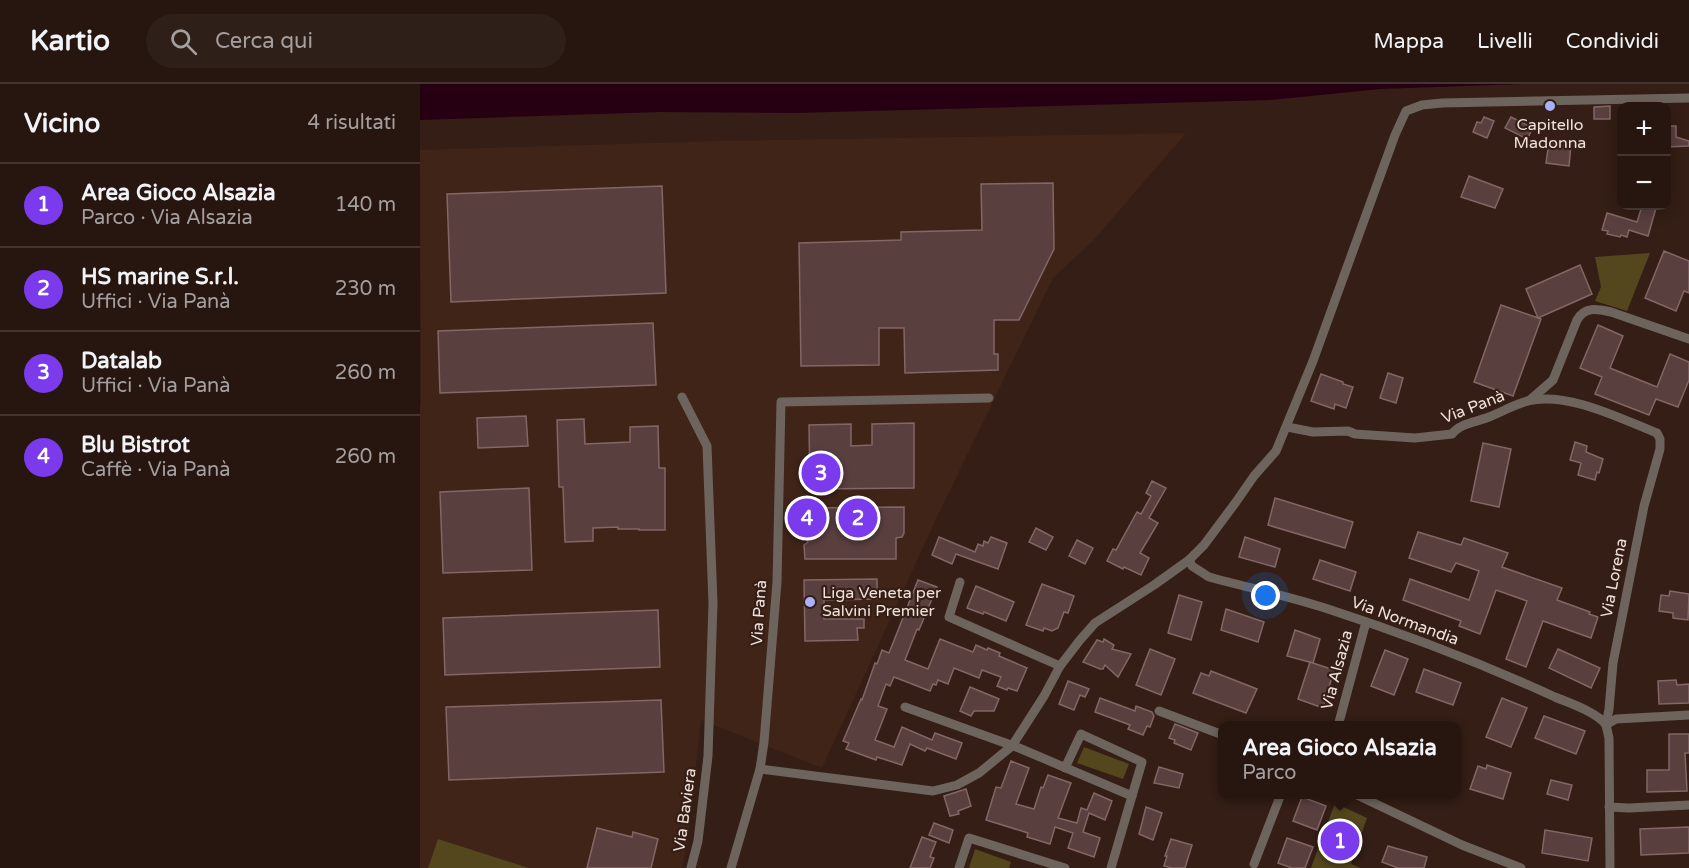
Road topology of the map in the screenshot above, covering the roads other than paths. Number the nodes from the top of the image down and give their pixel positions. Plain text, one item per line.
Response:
1 (1689, 98) edge
2 (1689, 339) edge
3 (682, 397) dead end
4 (989, 398) dead end
5 (1528, 401) junction
6 (1287, 427) junction
7 (1660, 439) joint
8 (1189, 560) junction
9 (960, 582) dead end
10 (1366, 622) junction
11 (1060, 666) junction
12 (905, 707) dead end
13 (1159, 711) dead end
14 (1689, 715) edge
15 (1339, 721) edge
16 (1606, 725) junction
17 (1218, 733) edge
18 (1012, 746) junction
19 (1065, 768) junction
20 (760, 769) junction
21 (1132, 796) junction
22 (1279, 799) edge
23 (1364, 799) edge
24 (1689, 805) edge
25 (1609, 807) junction
26 (1254, 864) dead end
27 (691, 868) edge
28 (731, 868) edge
29 (959, 868) edge
30 (1065, 868) edge
31 (1111, 868) edge
32 (1521, 868) edge
33 (1610, 868) edge

1 - 6 street
2 - 5 street
3 - 27 street, Via Baviera
4 - 20 street, Via Panà
5 - 6 street, Via Panà
5 - 7 street, Via Panà
6 - 8 street
7 - 16 street, Via Lorena
8 - 10 street, Via Normandia
8 - 11 street
9 - 11 street
10 - 15 street, Via Alsazia
10 - 16 street, Via Normandia
11 - 18 street
12 - 18 street
13 - 17 street
14 - 16 street
16 - 25 street, Via Lorena
18 - 19 street
18 - 20 street
19 - 21 street
19 - 21 street
20 - 28 street
21 - 31 street
22 - 26 street
23 - 32 street
24 - 25 street
25 - 33 street, Via Lorena
29 - 30 street

